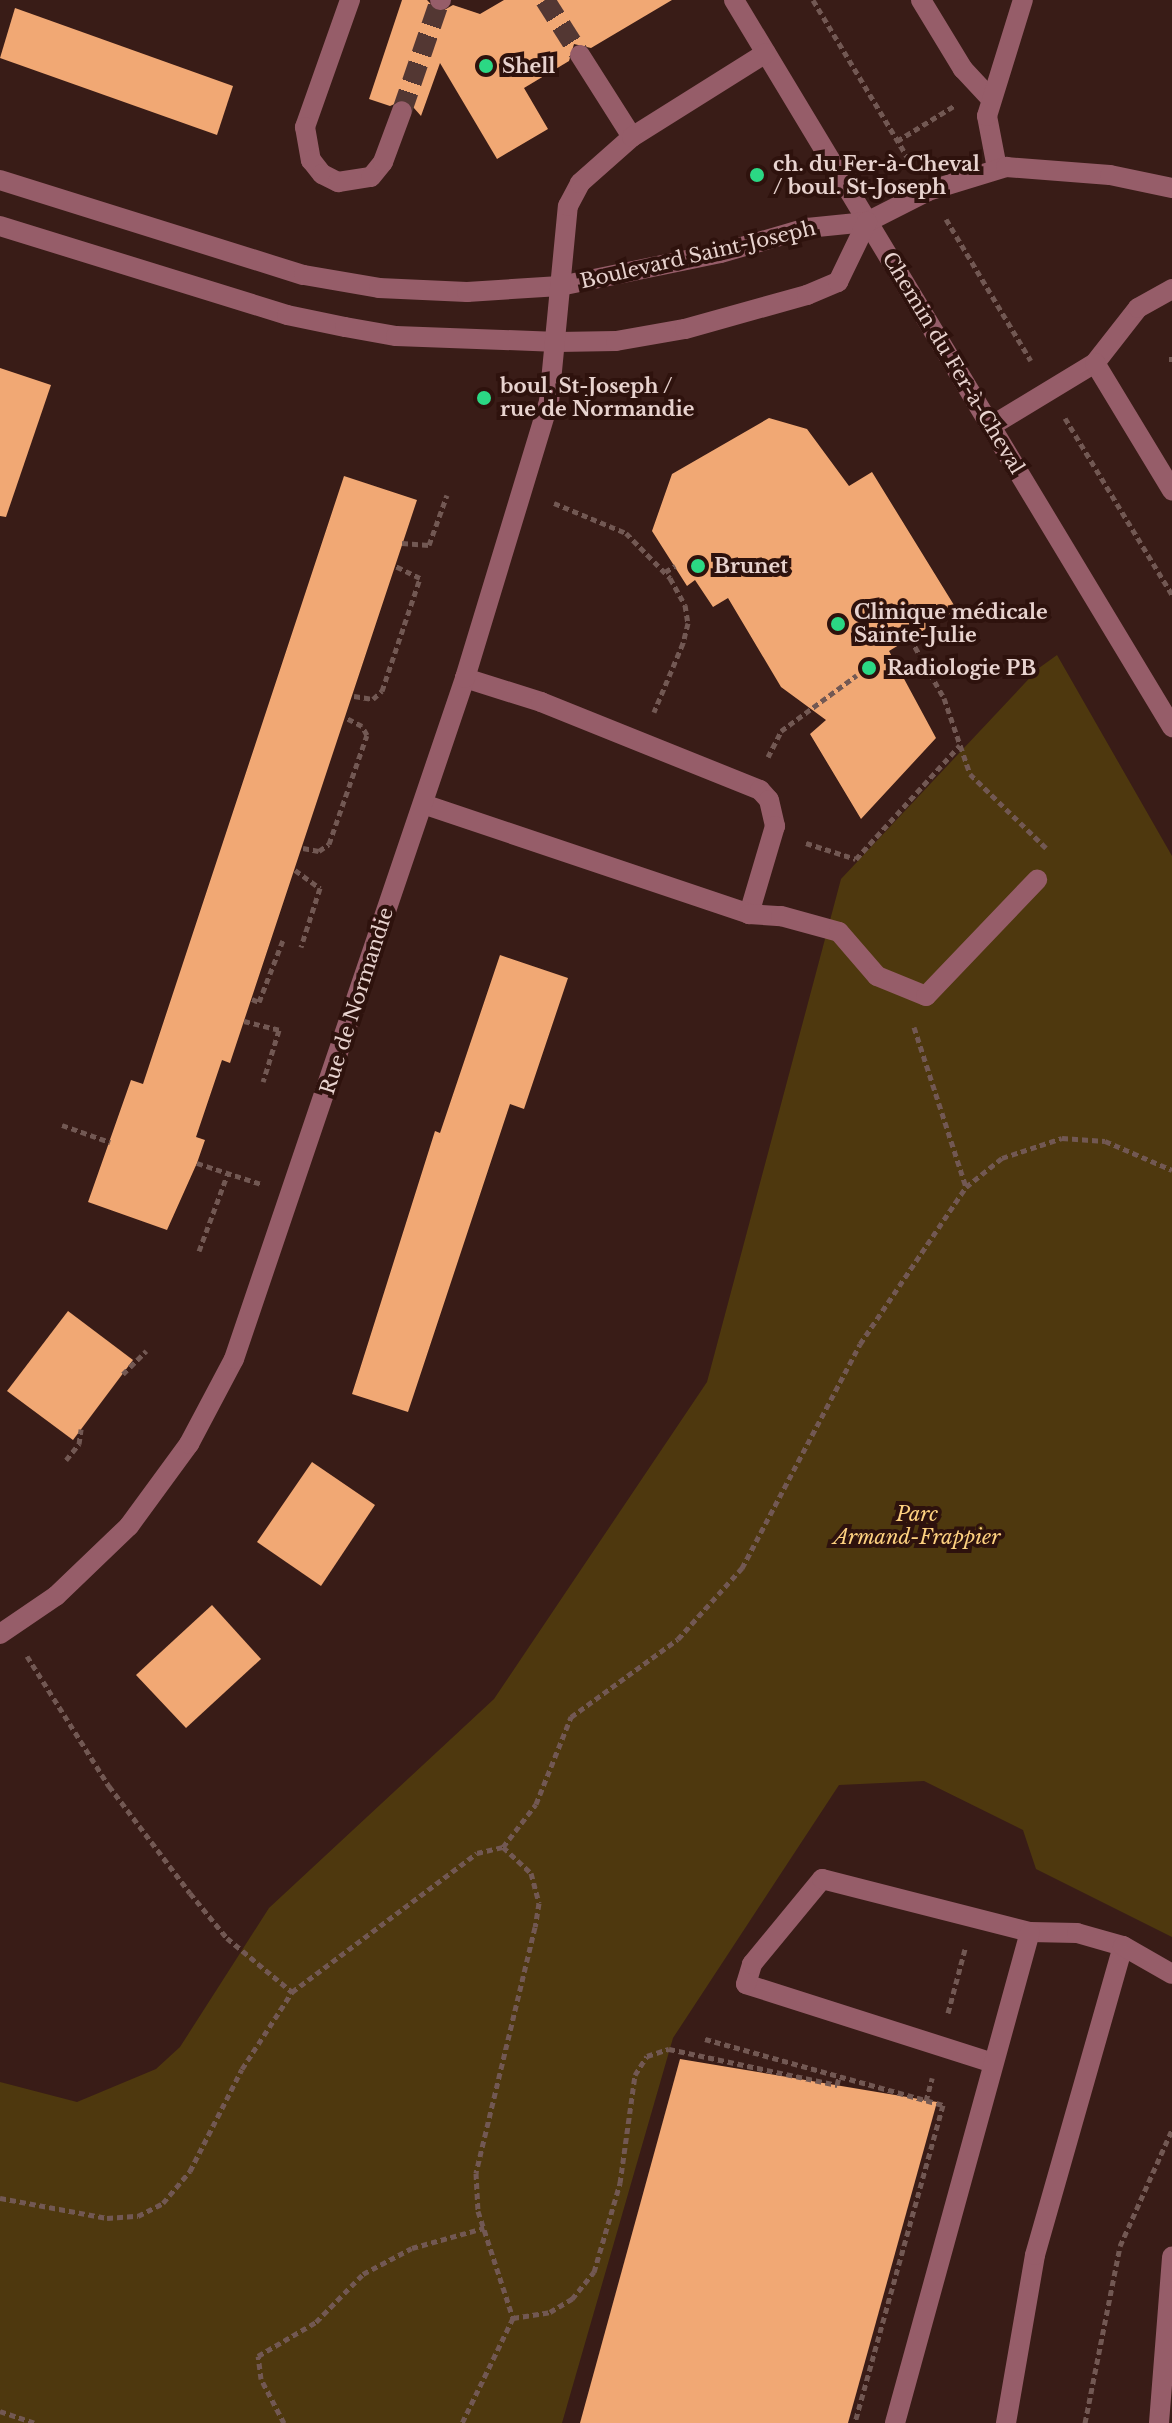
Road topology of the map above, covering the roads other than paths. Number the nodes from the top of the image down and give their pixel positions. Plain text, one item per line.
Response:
1 (350, 0) edge
2 (734, 0) edge
3 (921, 0) edge
4 (1023, 0) edge
5 (766, 53) junction
6 (580, 55) tunnel mouth
7 (990, 98) junction
8 (402, 111) tunnel mouth
9 (632, 137) junction
10 (997, 168) junction
11 (0, 180) edge
12 (1172, 188) edge
13 (867, 222) junction
14 (0, 226) edge
15 (560, 286) junction
16 (1172, 289) edge
17 (558, 342) junction
18 (1095, 363) junction
19 (991, 426) junction
20 (1172, 490) edge
21 (465, 678) junction
22 (1172, 727) edge
23 (423, 804) junction
24 (1037, 880) dead end
25 (749, 914) junction
26 (0, 1634) edge
27 (1030, 1932) junction
28 (1123, 1946) junction
29 (1172, 1974) edge
30 (990, 2062) junction
31 (1172, 2257) edge
32 (1168, 2340) edge
33 (1172, 2404) edge
34 (895, 2423) edge
35 (1006, 2423) edge
36 (1161, 2423) edge

1 - 8 street
2 - 5 street, Chemin du Fer-à-Cheval
3 - 7 street
4 - 7 street
5 - 9 street, Rue de Normandie
5 - 13 street, Chemin du Fer-à-Cheval
6 - 9 street
7 - 10 street
9 - 15 street, Rue de Normandie
10 - 12 street
10 - 13 street
11 - 15 street, Boulevard Saint-Joseph
13 - 15 street, Boulevard Saint-Joseph
13 - 17 street
13 - 19 street, Chemin du Fer-à-Cheval
14 - 17 street
15 - 17 street, Rue de Normandie
16 - 18 street
17 - 21 street, Rue de Normandie
18 - 19 street
18 - 20 street
19 - 22 street, Chemin du Fer-à-Cheval
21 - 23 street, Rue de Normandie
21 - 25 street
23 - 25 street
23 - 26 street, Rue de Normandie
24 - 25 street
27 - 28 street
27 - 30 street
27 - 30 street
28 - 29 street
28 - 35 street
30 - 34 street
31 - 32 street
32 - 36 street
33 - 36 street

